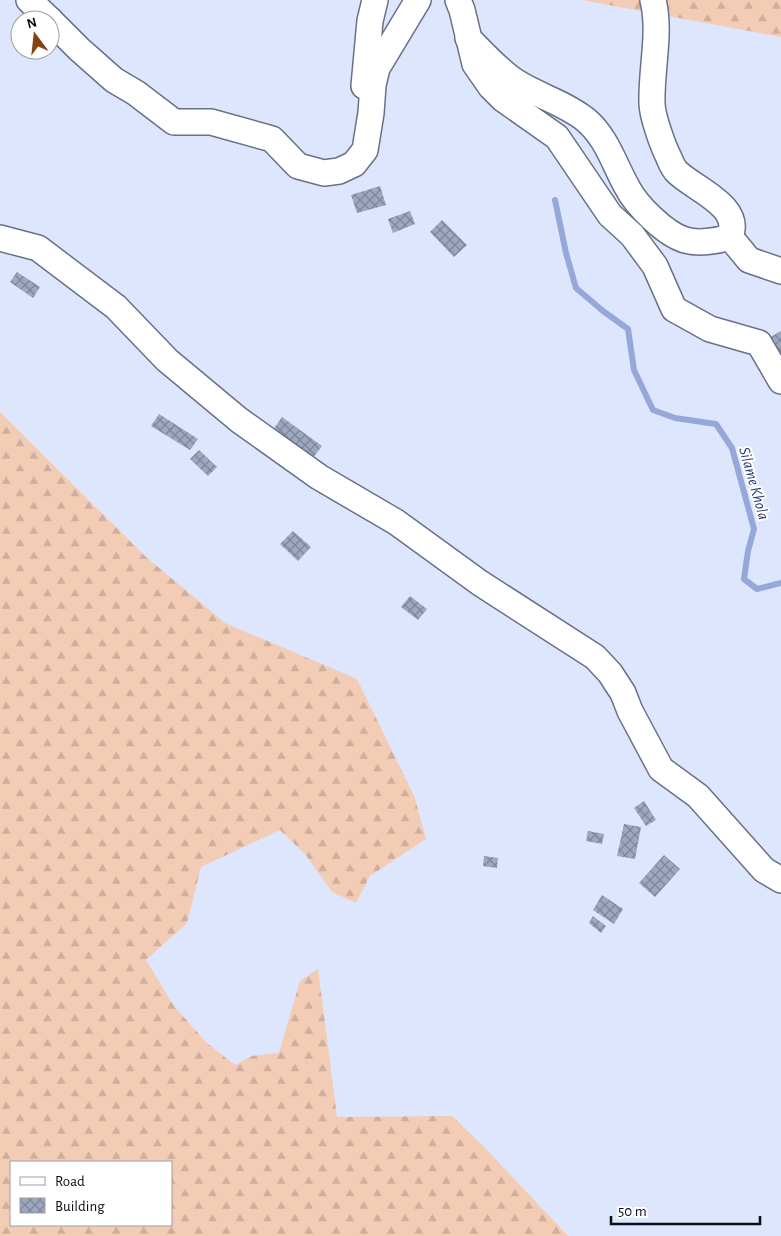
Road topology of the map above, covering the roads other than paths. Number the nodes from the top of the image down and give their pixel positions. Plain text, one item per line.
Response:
1 (29, 0) edge
2 (375, 0) edge
3 (418, 0) edge
4 (458, 0) edge
5 (653, 0) edge
6 (40, 10) edge
7 (60, 30) edge
8 (468, 38) junction
9 (372, 101) junction
10 (730, 237) junction
11 (0, 238) edge
12 (781, 271) edge
13 (781, 380) edge
14 (781, 880) edge

1 - 6 street
2 - 9 street
3 - 9 street
4 - 8 street
5 - 10 street
7 - 9 street
8 - 10 street
8 - 13 street
10 - 12 street
11 - 14 street

